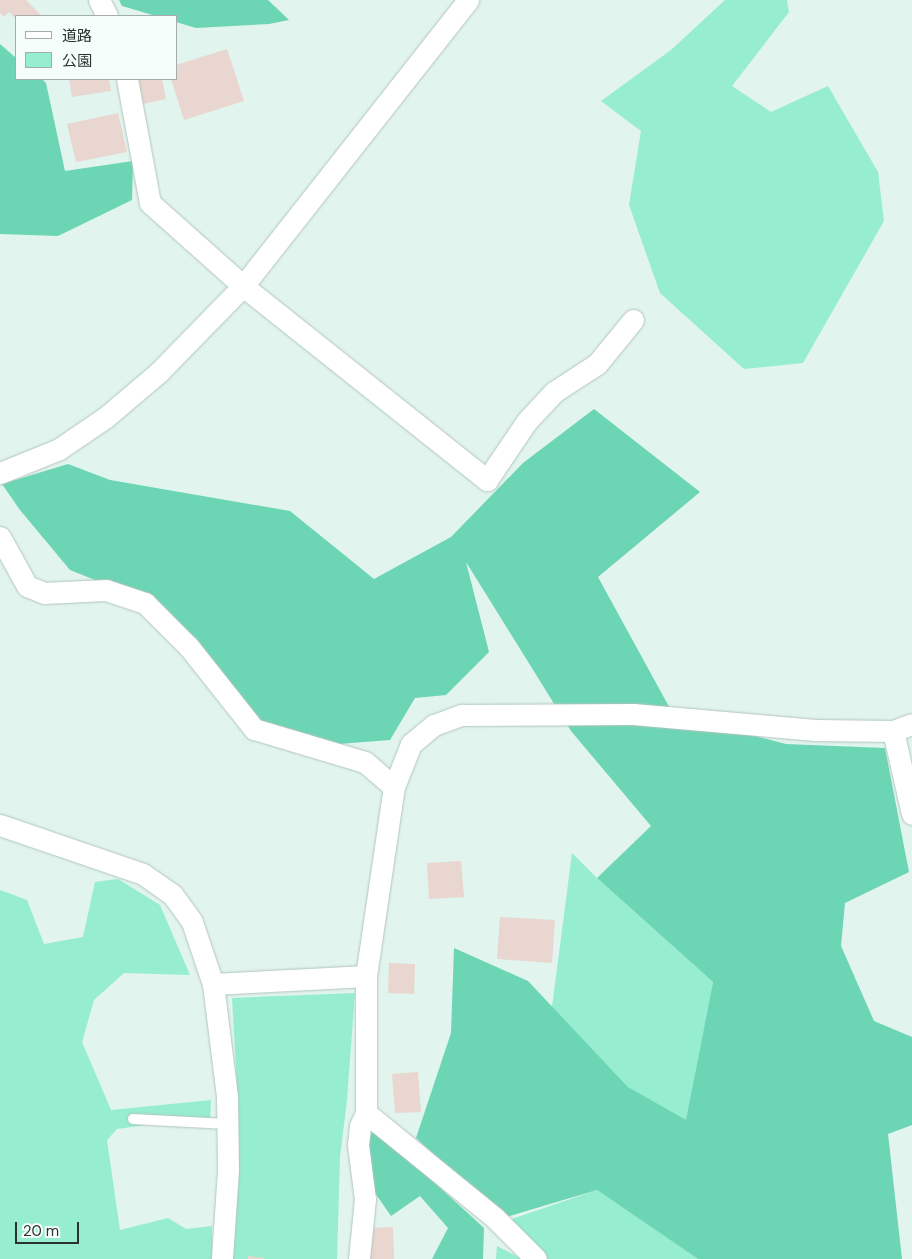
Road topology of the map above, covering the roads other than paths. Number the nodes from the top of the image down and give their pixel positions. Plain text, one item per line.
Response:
1 (99, 0) edge
2 (468, 0) edge
3 (106, 15) edge
4 (127, 80) edge
5 (243, 286) junction
6 (633, 320) dead end
7 (0, 473) edge
8 (0, 537) edge
9 (902, 728) edge
10 (394, 787) junction
11 (912, 814) edge
12 (0, 825) edge
13 (366, 976) junction
14 (213, 984) junction
15 (366, 1113) junction
16 (133, 1120) dead end
17 (227, 1124) junction
18 (222, 1259) edge
19 (359, 1259) edge
20 (536, 1259) edge

1 - 3 street
2 - 5 street
4 - 5 street
5 - 6 street
5 - 7 street
8 - 10 street
9 - 10 street
9 - 11 street
10 - 13 street
12 - 14 street
13 - 14 street
13 - 15 street
14 - 17 street
15 - 19 street
15 - 20 street
16 - 17 lane
17 - 18 street

